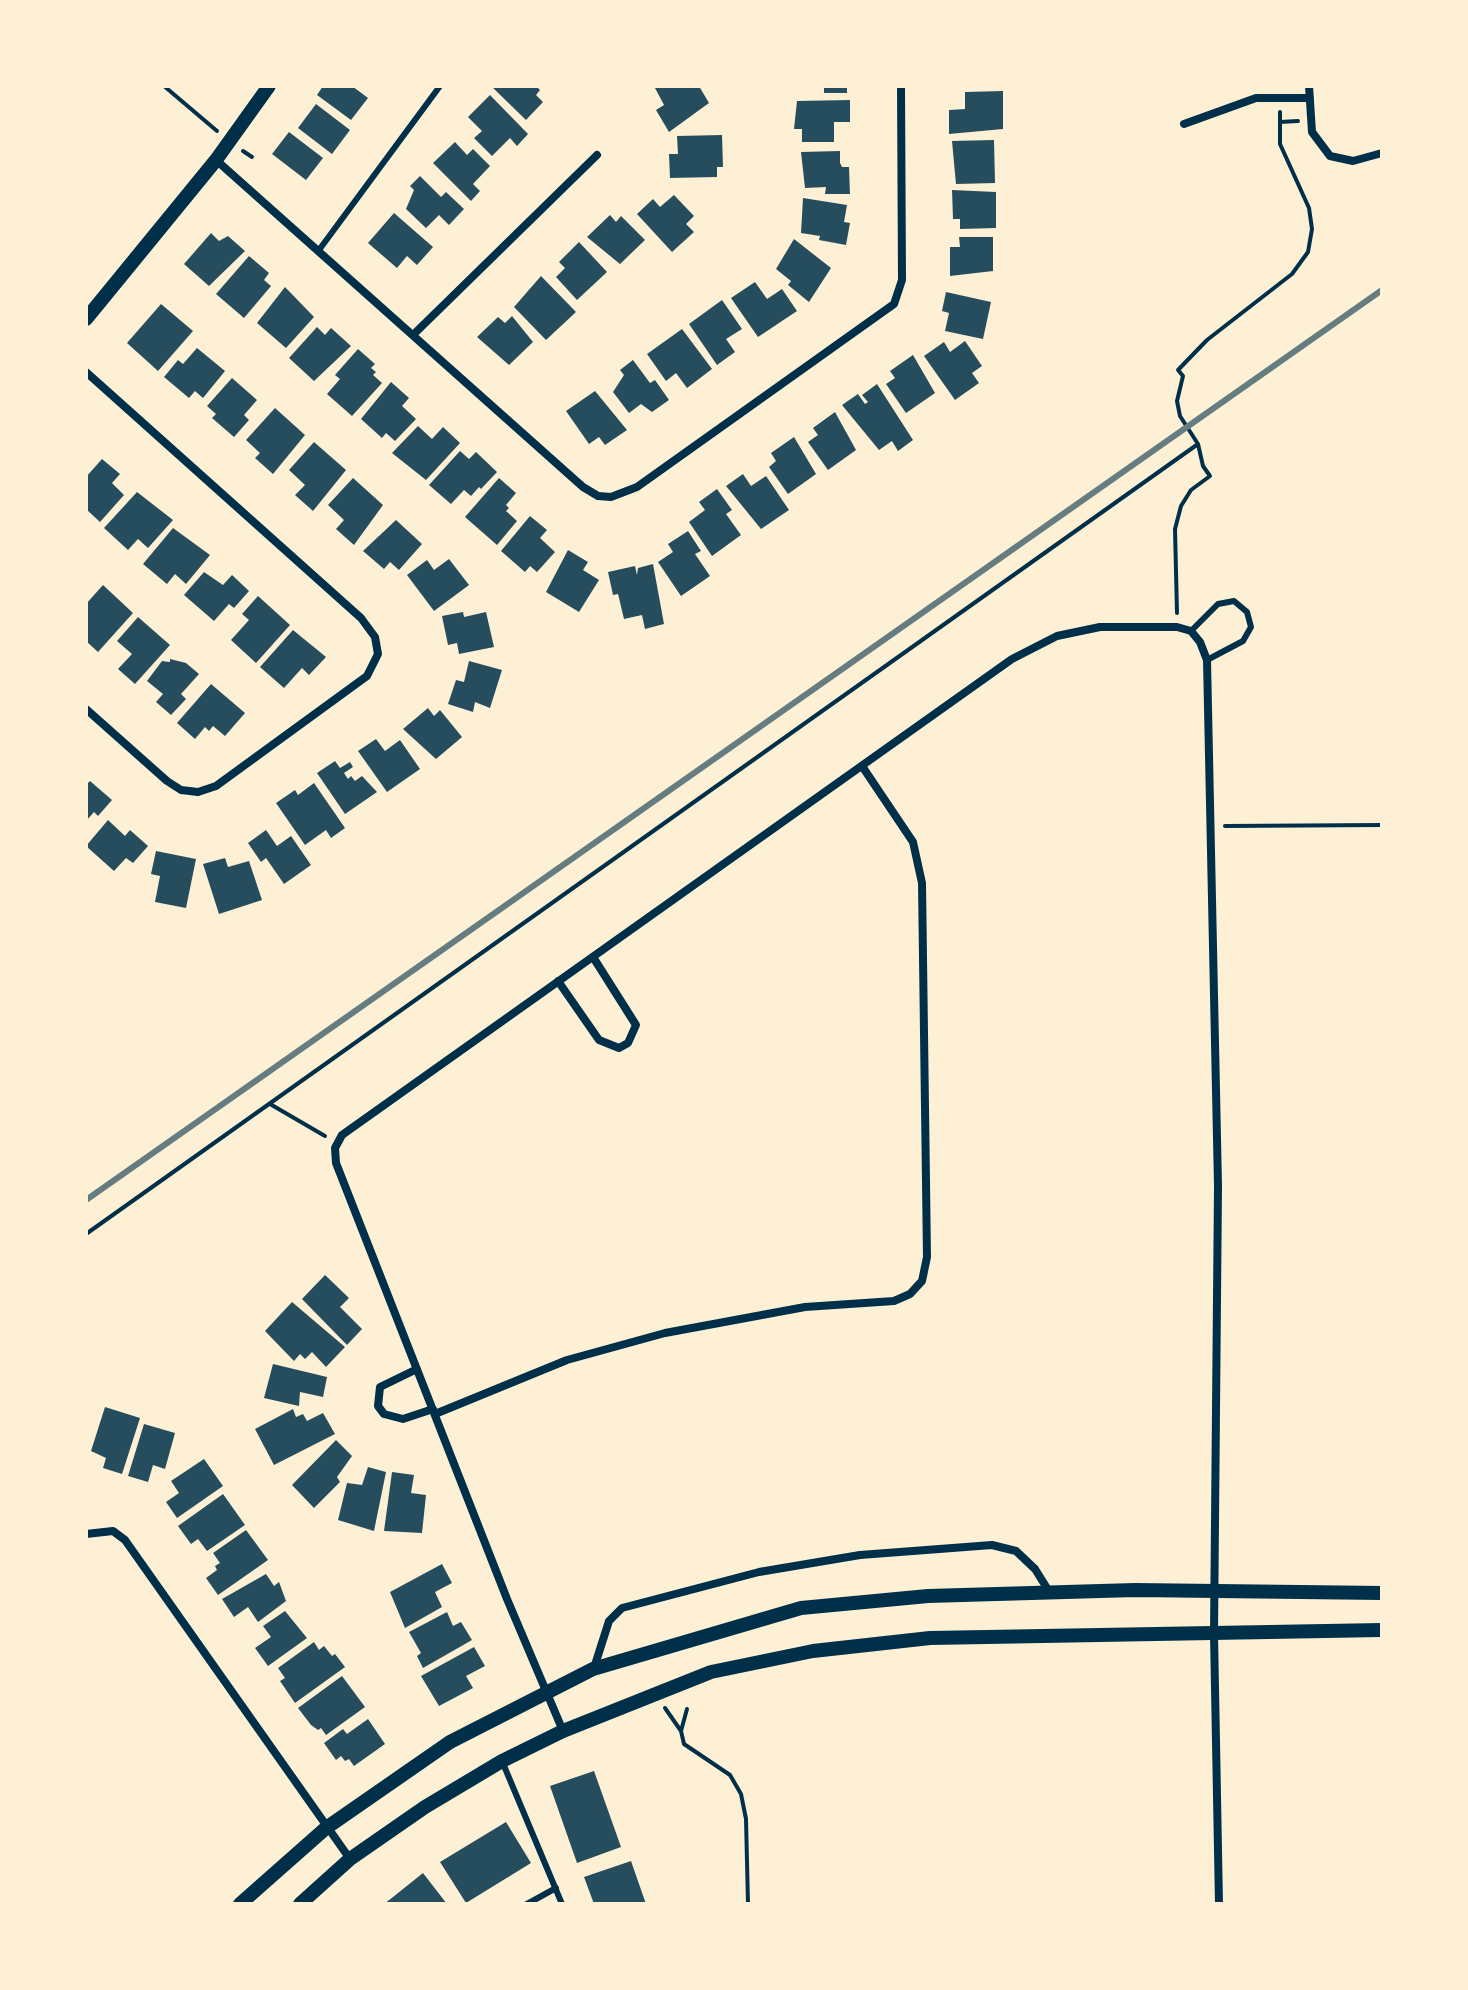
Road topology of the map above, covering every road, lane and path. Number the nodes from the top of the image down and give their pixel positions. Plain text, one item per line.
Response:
1 (164, 86) edge
2 (269, 86) edge
3 (440, 86) edge
4 (901, 86) edge
5 (1309, 86) edge
6 (1280, 97) junction
7 (1310, 98) junction
8 (203, 120) dead end
9 (1184, 124) dead end
10 (1382, 153) edge
11 (597, 155) dead end
12 (216, 160) junction
13 (319, 250) junction
14 (86, 319) edge
15 (414, 334) junction
16 (86, 372) edge
17 (1198, 444) junction
18 (1177, 627) junction
19 (1191, 631) junction
20 (1207, 660) junction
21 (86, 709) edge
22 (862, 766) junction
23 (1382, 825) edge
24 (1210, 826) junction
25 (593, 957) junction
26 (558, 981) junction
27 (270, 1104) junction
28 (337, 1144) junction
29 (86, 1234) edge
30 (417, 1369) junction
31 (434, 1412) junction
32 (86, 1534) edge
33 (1050, 1593) junction
34 (1215, 1593) junction
35 (1382, 1593) edge
36 (1382, 1630) edge
37 (1214, 1634) junction
38 (593, 1669) junction
39 (545, 1693) junction
40 (655, 1695) junction
41 (687, 1709) dead end
42 (563, 1731) junction
43 (681, 1731) junction
44 (502, 1761) junction
45 (326, 1828) junction
46 (350, 1859) junction
47 (556, 1888) junction
48 (240, 1904) edge
49 (300, 1904) edge
50 (527, 1904) edge
51 (562, 1904) edge
52 (748, 1904) edge
53 (1219, 1904) edge

1 - 8 path
2 - 12 street
3 - 13 lane
4 - 15 street
5 - 7 street
6 - 7 street
6 - 9 street
6 - 17 path
7 - 10 street
11 - 15 street
12 - 13 street
12 - 14 street
13 - 15 street
16 - 21 street
17 - 18 path
17 - 27 path
18 - 19 street
18 - 22 street
19 - 20 street
19 - 20 lane
20 - 24 street
22 - 25 street
22 - 31 street
23 - 24 path
24 - 34 street
25 - 26 street
25 - 26 street
26 - 28 street
27 - 28 path
27 - 29 path
28 - 30 street
30 - 31 street
30 - 31 street
31 - 39 street
32 - 45 street
33 - 34 street
33 - 38 street
33 - 38 street
34 - 35 street
34 - 37 street
36 - 37 street
37 - 40 street
37 - 53 street
38 - 39 street
39 - 42 street
39 - 45 street
40 - 42 street
40 - 43 path
41 - 43 path
42 - 44 street
43 - 52 path
44 - 46 street
44 - 47 lane
45 - 46 street
45 - 48 street
46 - 49 street
47 - 50 lane
47 - 51 lane

